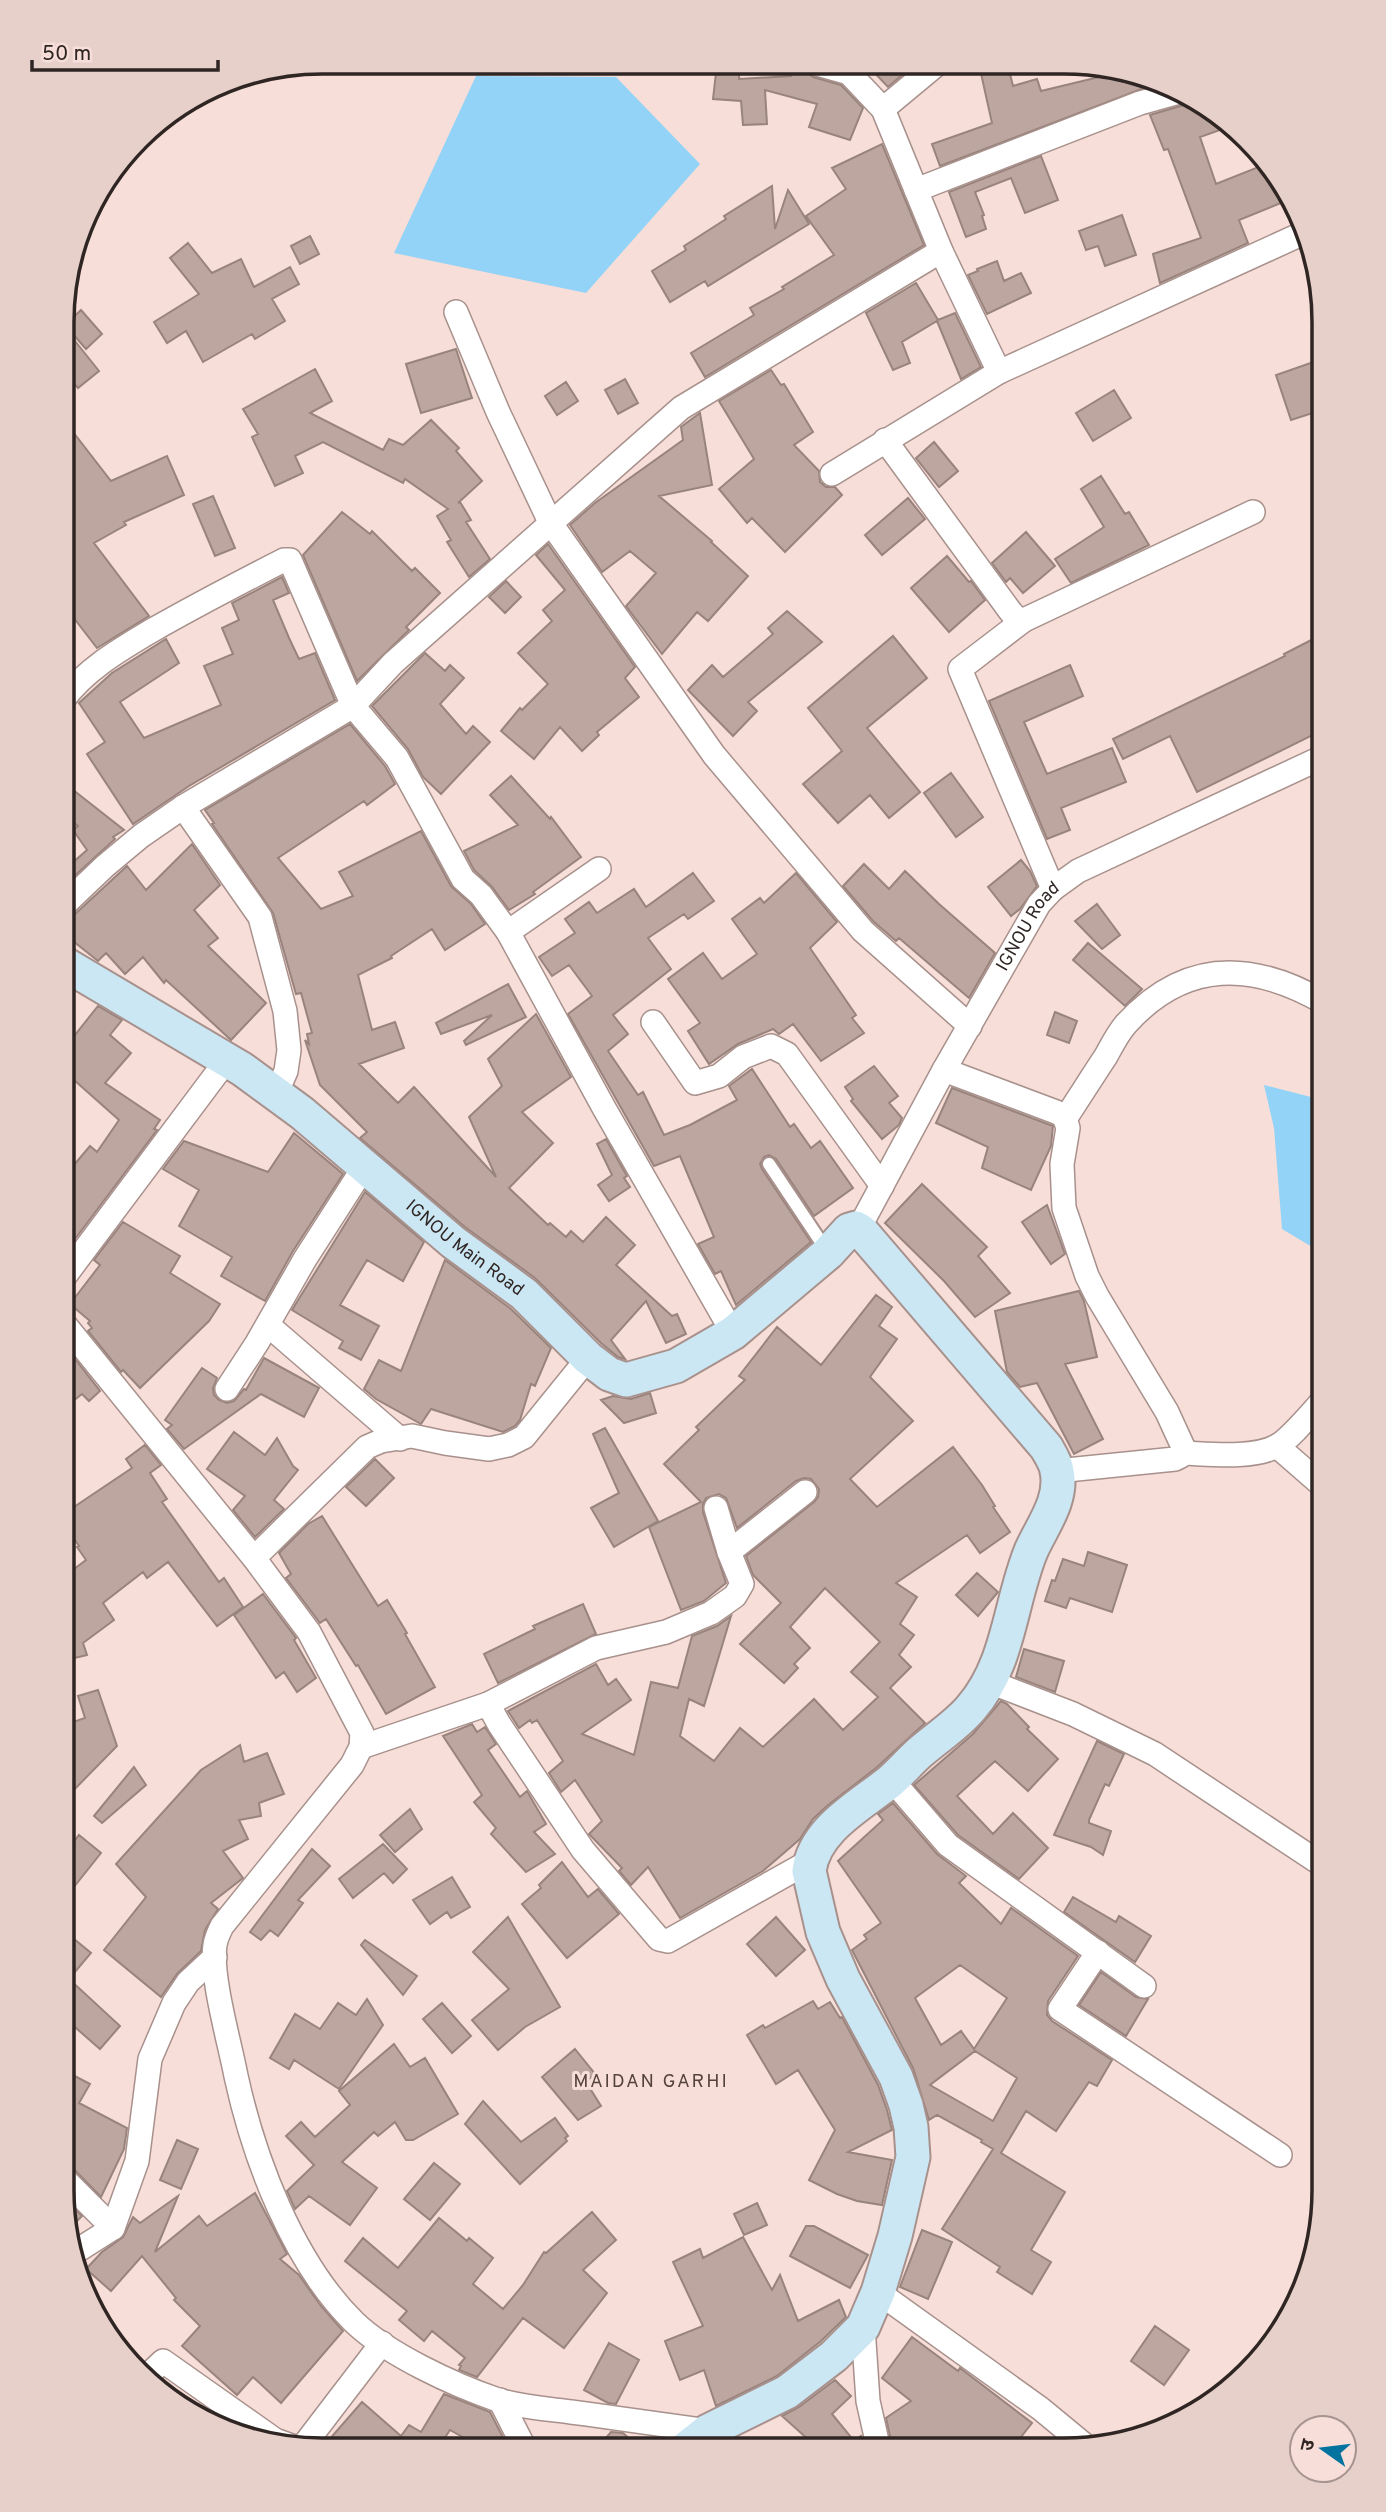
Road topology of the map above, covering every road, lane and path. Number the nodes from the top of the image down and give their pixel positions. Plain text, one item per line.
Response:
1 (851, 74) edge
2 (925, 74) edge
3 (1167, 96) edge
4 (883, 109) junction
5 (916, 190) junction
6 (1297, 236) edge
7 (941, 251) junction
8 (456, 312) dead end
9 (999, 372) junction
10 (885, 440) junction
11 (832, 474) dead end
12 (1253, 513) dead end
13 (550, 522) junction
14 (1024, 620) junction
15 (74, 689) edge
16 (353, 706) junction
17 (1312, 761) edge
18 (183, 807) junction
19 (599, 869) dead end
20 (1053, 889) junction
21 (74, 895) edge
22 (508, 932) junction
23 (74, 970) edge
24 (1312, 996) edge
25 (653, 1022) dead end
26 (970, 1026) junction
27 (226, 1061) junction
28 (944, 1070) junction
29 (276, 1094) junction
30 (1065, 1119) junction
31 (769, 1164) dead end
32 (364, 1167) junction
33 (882, 1186) junction
34 (859, 1230) junction
35 (828, 1253) junction
36 (74, 1264) edge
37 (268, 1325) junction
38 (733, 1333) junction
39 (74, 1337) edge
40 (588, 1358) junction
41 (227, 1389) dead end
42 (1312, 1411) edge
43 (400, 1438) junction
44 (1277, 1446) junction
45 (1184, 1453) junction
46 (1057, 1471) junction
47 (1312, 1477) edge
48 (805, 1492) dead end
49 (716, 1508) dead end
50 (729, 1552) junction
51 (254, 1558) junction
52 (990, 1682) junction
53 (488, 1704) junction
54 (361, 1747) junction
55 (892, 1780) junction
56 (1312, 1858) edge
57 (810, 1861) junction
58 (1098, 1952) junction
59 (215, 1957) junction
60 (1144, 1986) dead end
61 (1280, 2155) dead end
62 (74, 2189) edge
63 (113, 2228) junction
64 (80, 2249) edge
65 (878, 2292) junction
66 (863, 2327) junction
67 (382, 2343) junction
68 (152, 2371) edge
69 (500, 2400) junction
70 (263, 2431) edge
71 (308, 2438) edge
72 (519, 2438) edge
73 (686, 2438) edge
74 (700, 2438) edge
75 (876, 2438) edge
76 (1076, 2438) edge

1 - 4 street
2 - 4 street
3 - 5 street
4 - 5 street
5 - 7 street
6 - 9 street
7 - 9 street
7 - 13 street
8 - 13 street
9 - 10 street
10 - 11 street
10 - 14 street
12 - 14 street
13 - 16 street
13 - 26 street
14 - 20 street
15 - 16 street
16 - 18 street
16 - 22 street
17 - 20 street, IGNOU Road
18 - 21 street
18 - 29 street
19 - 22 street
20 - 26 street, IGNOU Road
22 - 38 street
23 - 27 street, IGNOU Main Road
24 - 30 street
25 - 33 street
26 - 28 street, IGNOU Road
27 - 29 street, IGNOU Main Road
27 - 36 street
28 - 30 street
28 - 33 street, IGNOU Road
29 - 32 street, IGNOU Main Road
30 - 45 street
31 - 35 lane
32 - 37 street
32 - 40 street, IGNOU Main Road
33 - 34 street, IGNOU Road
34 - 35 street, IGNOU Main Road
34 - 46 street
35 - 38 street, IGNOU Main Road
37 - 41 street
37 - 43 street
38 - 40 street, IGNOU Main Road
39 - 51 street
40 - 43 street
42 - 44 street
43 - 51 street
44 - 45 street
44 - 47 street
45 - 46 street
46 - 52 street
48 - 50 street
49 - 50 street
50 - 53 street
51 - 54 street
52 - 55 street
52 - 56 street
53 - 54 street
53 - 57 street
54 - 59 street
55 - 57 street
55 - 58 street
57 - 65 street
58 - 60 street
58 - 61 street
59 - 63 street
59 - 67 street
62 - 63 street
63 - 64 street
65 - 66 street
65 - 76 street
66 - 74 street
66 - 75 street
67 - 69 street
67 - 71 street
68 - 70 street
69 - 72 street
69 - 73 street

